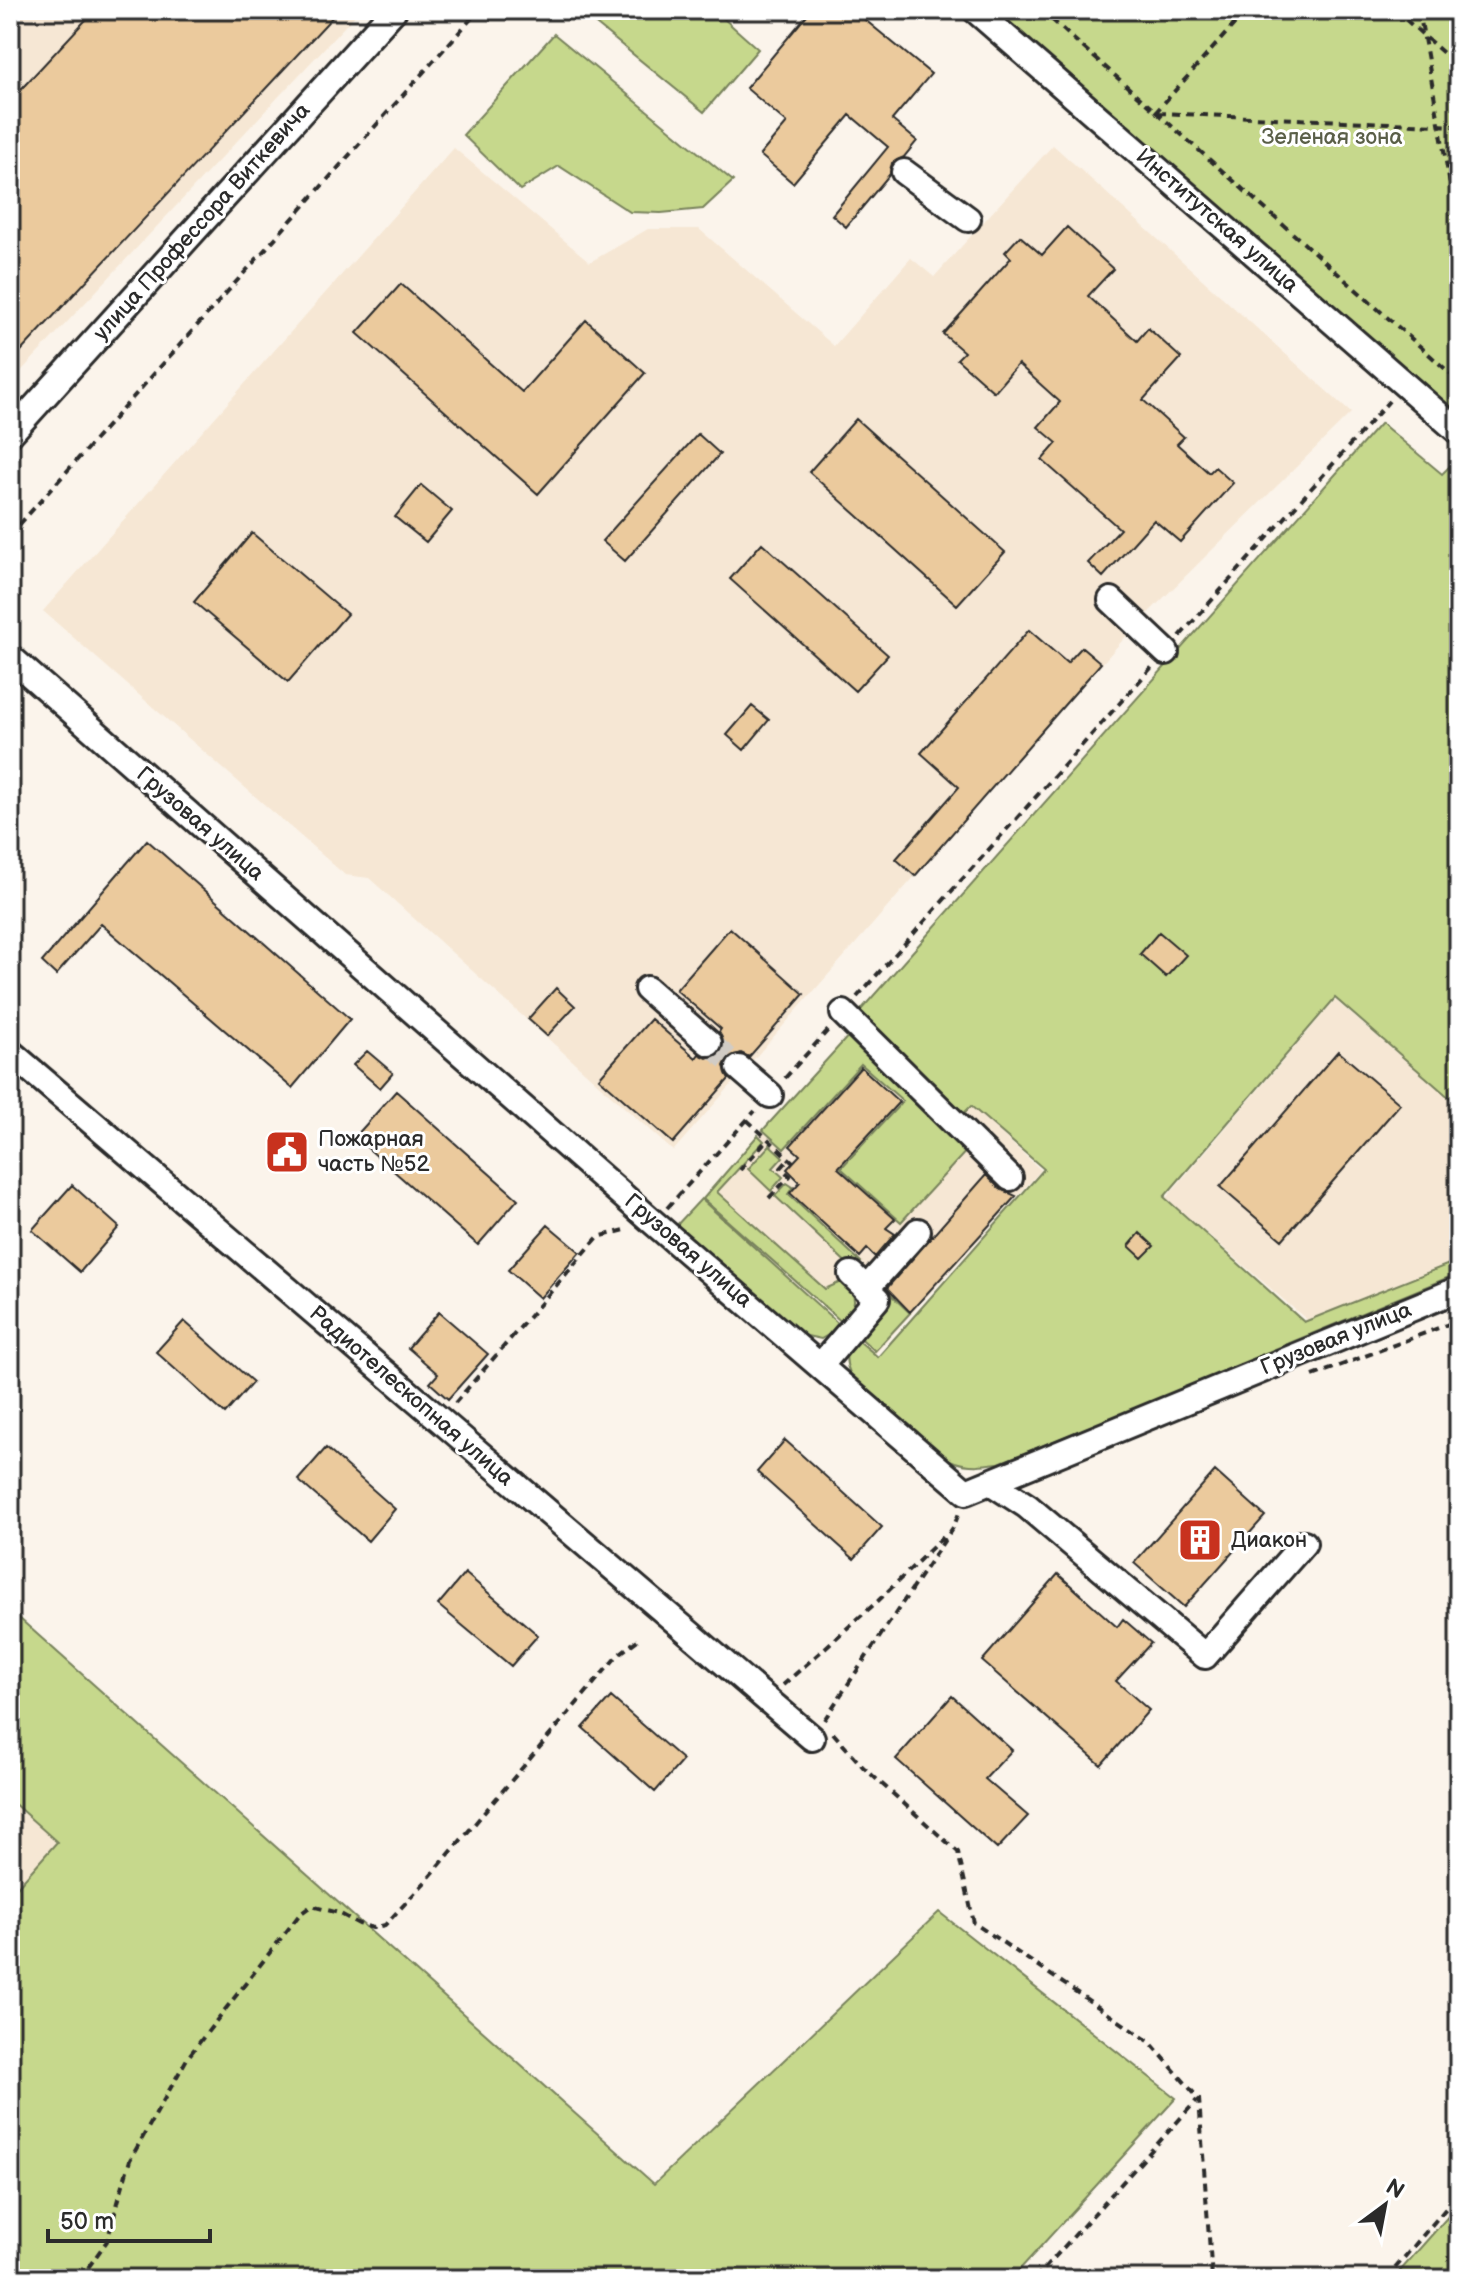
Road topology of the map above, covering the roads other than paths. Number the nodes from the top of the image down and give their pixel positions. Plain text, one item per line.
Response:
1 (394, 10) edge
2 (975, 10) edge
3 (904, 172) dead end
4 (968, 219) dead end
5 (1459, 432) edge
6 (10, 434) edge
7 (1111, 600) dead end
8 (1166, 652) road end
9 (10, 657) edge
10 (647, 989) dead end
11 (843, 1013) road end
12 (709, 1043) tunnel mouth
13 (10, 1052) edge
14 (739, 1068) tunnel mouth
15 (770, 1095) road end
16 (1010, 1178) dead end
17 (918, 1231) dead end
18 (1459, 1289) edge
19 (821, 1365) junction
20 (990, 1482) junction
21 (1304, 1543) dead end
22 (823, 1731) road end

1 - 6 street, улица Профессора Виткевича
2 - 5 street, Институтская улица
3 - 4 street
7 - 8 street
9 - 19 street, Грузовая улица
10 - 12 street
11 - 16 street
13 - 22 street, Радиотелескопная улица
14 - 15 street
17 - 19 street
18 - 20 street, Грузовая улица
19 - 20 street, Грузовая улица
20 - 21 street

